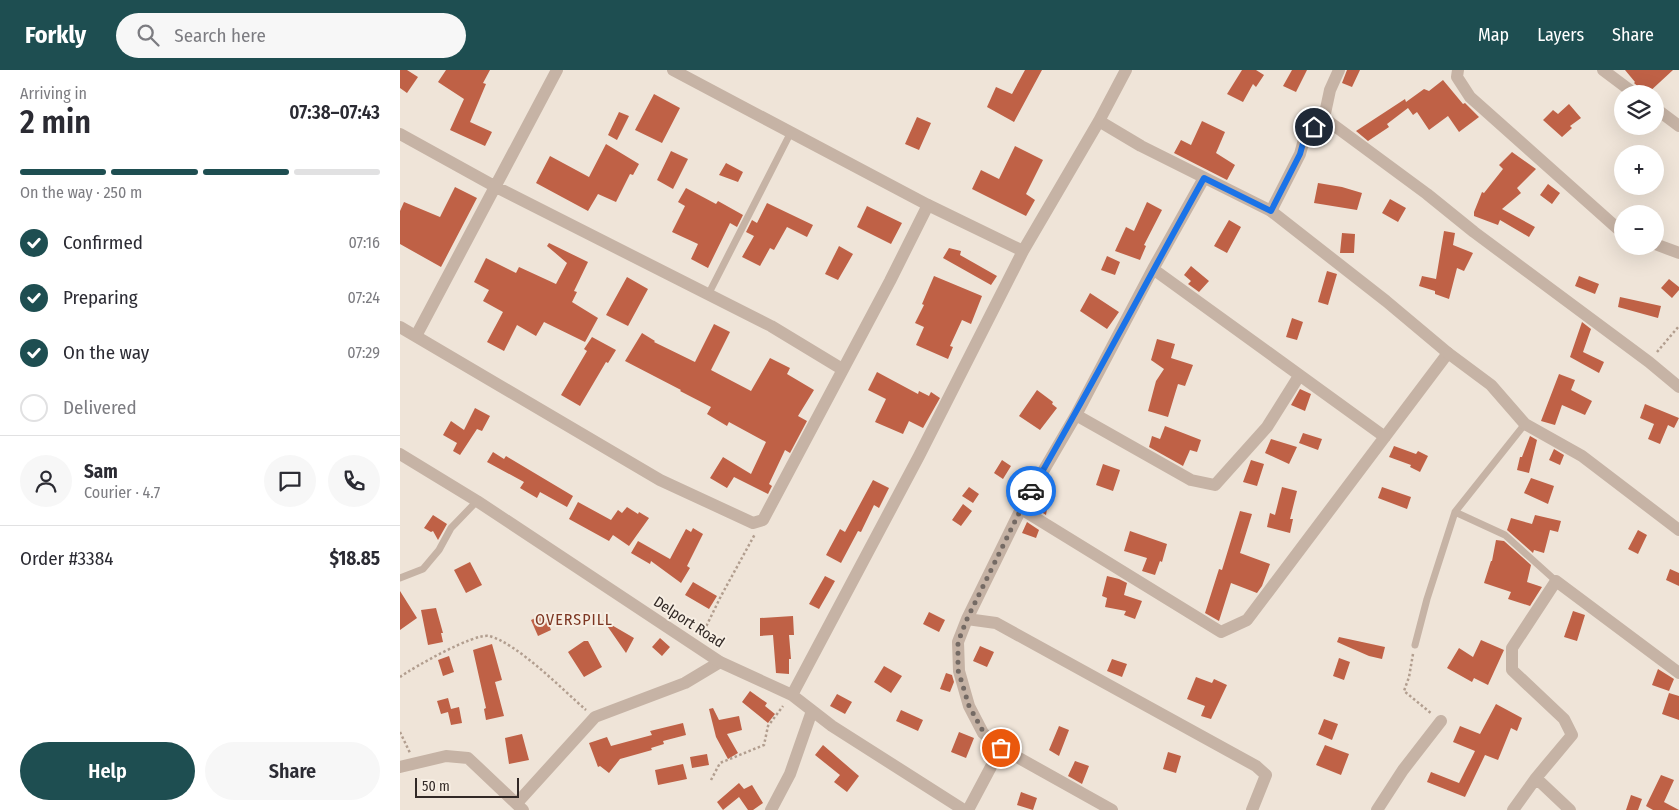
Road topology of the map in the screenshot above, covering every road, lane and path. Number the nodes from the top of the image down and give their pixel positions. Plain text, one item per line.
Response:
1 (557, 70) edge
2 (673, 70) edge
3 (1126, 70) edge
4 (1339, 70) edge
5 (1458, 70) edge
6 (1603, 70) edge
7 (1623, 85) edge
8 (1664, 115) edge
9 (1324, 118) junction
10 (1099, 121) junction
11 (1679, 126) edge
12 (791, 132) junction
13 (400, 134) edge
14 (1204, 178) junction
15 (496, 186) junction
16 (928, 205) junction
17 (1271, 211) junction
18 (1614, 225) edge
19 (1664, 248) edge
20 (1023, 251) junction
21 (1679, 254) edge
22 (1153, 269) junction
23 (708, 296) junction
24 (1679, 326) edge
25 (400, 327) edge
26 (416, 336) junction
27 (1448, 353) junction
28 (1649, 362) junction
29 (842, 369) junction
30 (1299, 376) junction
31 (1679, 387) edge
32 (1076, 415) junction
33 (1525, 424) junction
34 (1385, 437) junction
35 (400, 454) edge
36 (477, 501) junction
37 (1021, 509) junction
38 (1455, 512) junction
39 (763, 520) junction
40 (1679, 530) edge
41 (400, 578) edge
42 (1556, 581) junction
43 (967, 619) junction
44 (1415, 645) joint
45 (696, 647) junction
46 (720, 662) junction
47 (1679, 673) edge
48 (400, 677) edge
49 (792, 695) junction
50 (812, 711) junction
51 (595, 718) junction
52 (1441, 721) joint
53 (400, 732) edge
54 (1001, 748) junction
55 (415, 763) junction
56 (400, 767) edge
57 (1536, 778) junction
58 (711, 780) dead end
59 (520, 807) edge
60 (771, 810) edge
61 (964, 810) edge
62 (968, 810) edge
63 (1112, 810) edge
64 (1252, 810) edge
65 (1376, 810) edge
66 (1513, 810) edge
67 (1570, 810) edge

1 - 15 street
2 - 12 street
3 - 10 street
4 - 9 street
5 - 18 street
6 - 7 street
8 - 11 street
9 - 17 street
9 - 28 street
10 - 14 street
10 - 20 street
12 - 16 street
12 - 23 lane
13 - 15 street
14 - 17 street
14 - 22 street
15 - 23 street
15 - 26 street
16 - 20 street
16 - 29 street
17 - 27 street
19 - 21 street
20 - 49 street
22 - 30 street
22 - 32 street
23 - 29 street
24 - 28 path
25 - 26 street
26 - 39 street
27 - 33 street
27 - 34 street
28 - 31 street
29 - 39 street
30 - 32 street
30 - 34 street
32 - 37 street
33 - 38 lane
33 - 40 street
34 - 37 street
35 - 36 street, Delport Road
36 - 41 lane
36 - 45 street, Delport Road
37 - 43 street
38 - 42 lane
38 - 44 lane
39 - 45 path
42 - 47 street
42 - 57 street
43 - 54 street
43 - 64 street
44 - 52 path
45 - 46 street, Delport Road
46 - 49 street, Delport Road
46 - 51 street
48 - 51 path
49 - 50 street, Delport Road
49 - 58 path
50 - 60 street
50 - 61 street, Delport Road
51 - 59 street
52 - 65 street
53 - 55 path
54 - 62 street
54 - 63 street
55 - 56 street
55 - 59 street
57 - 66 street
57 - 67 street

